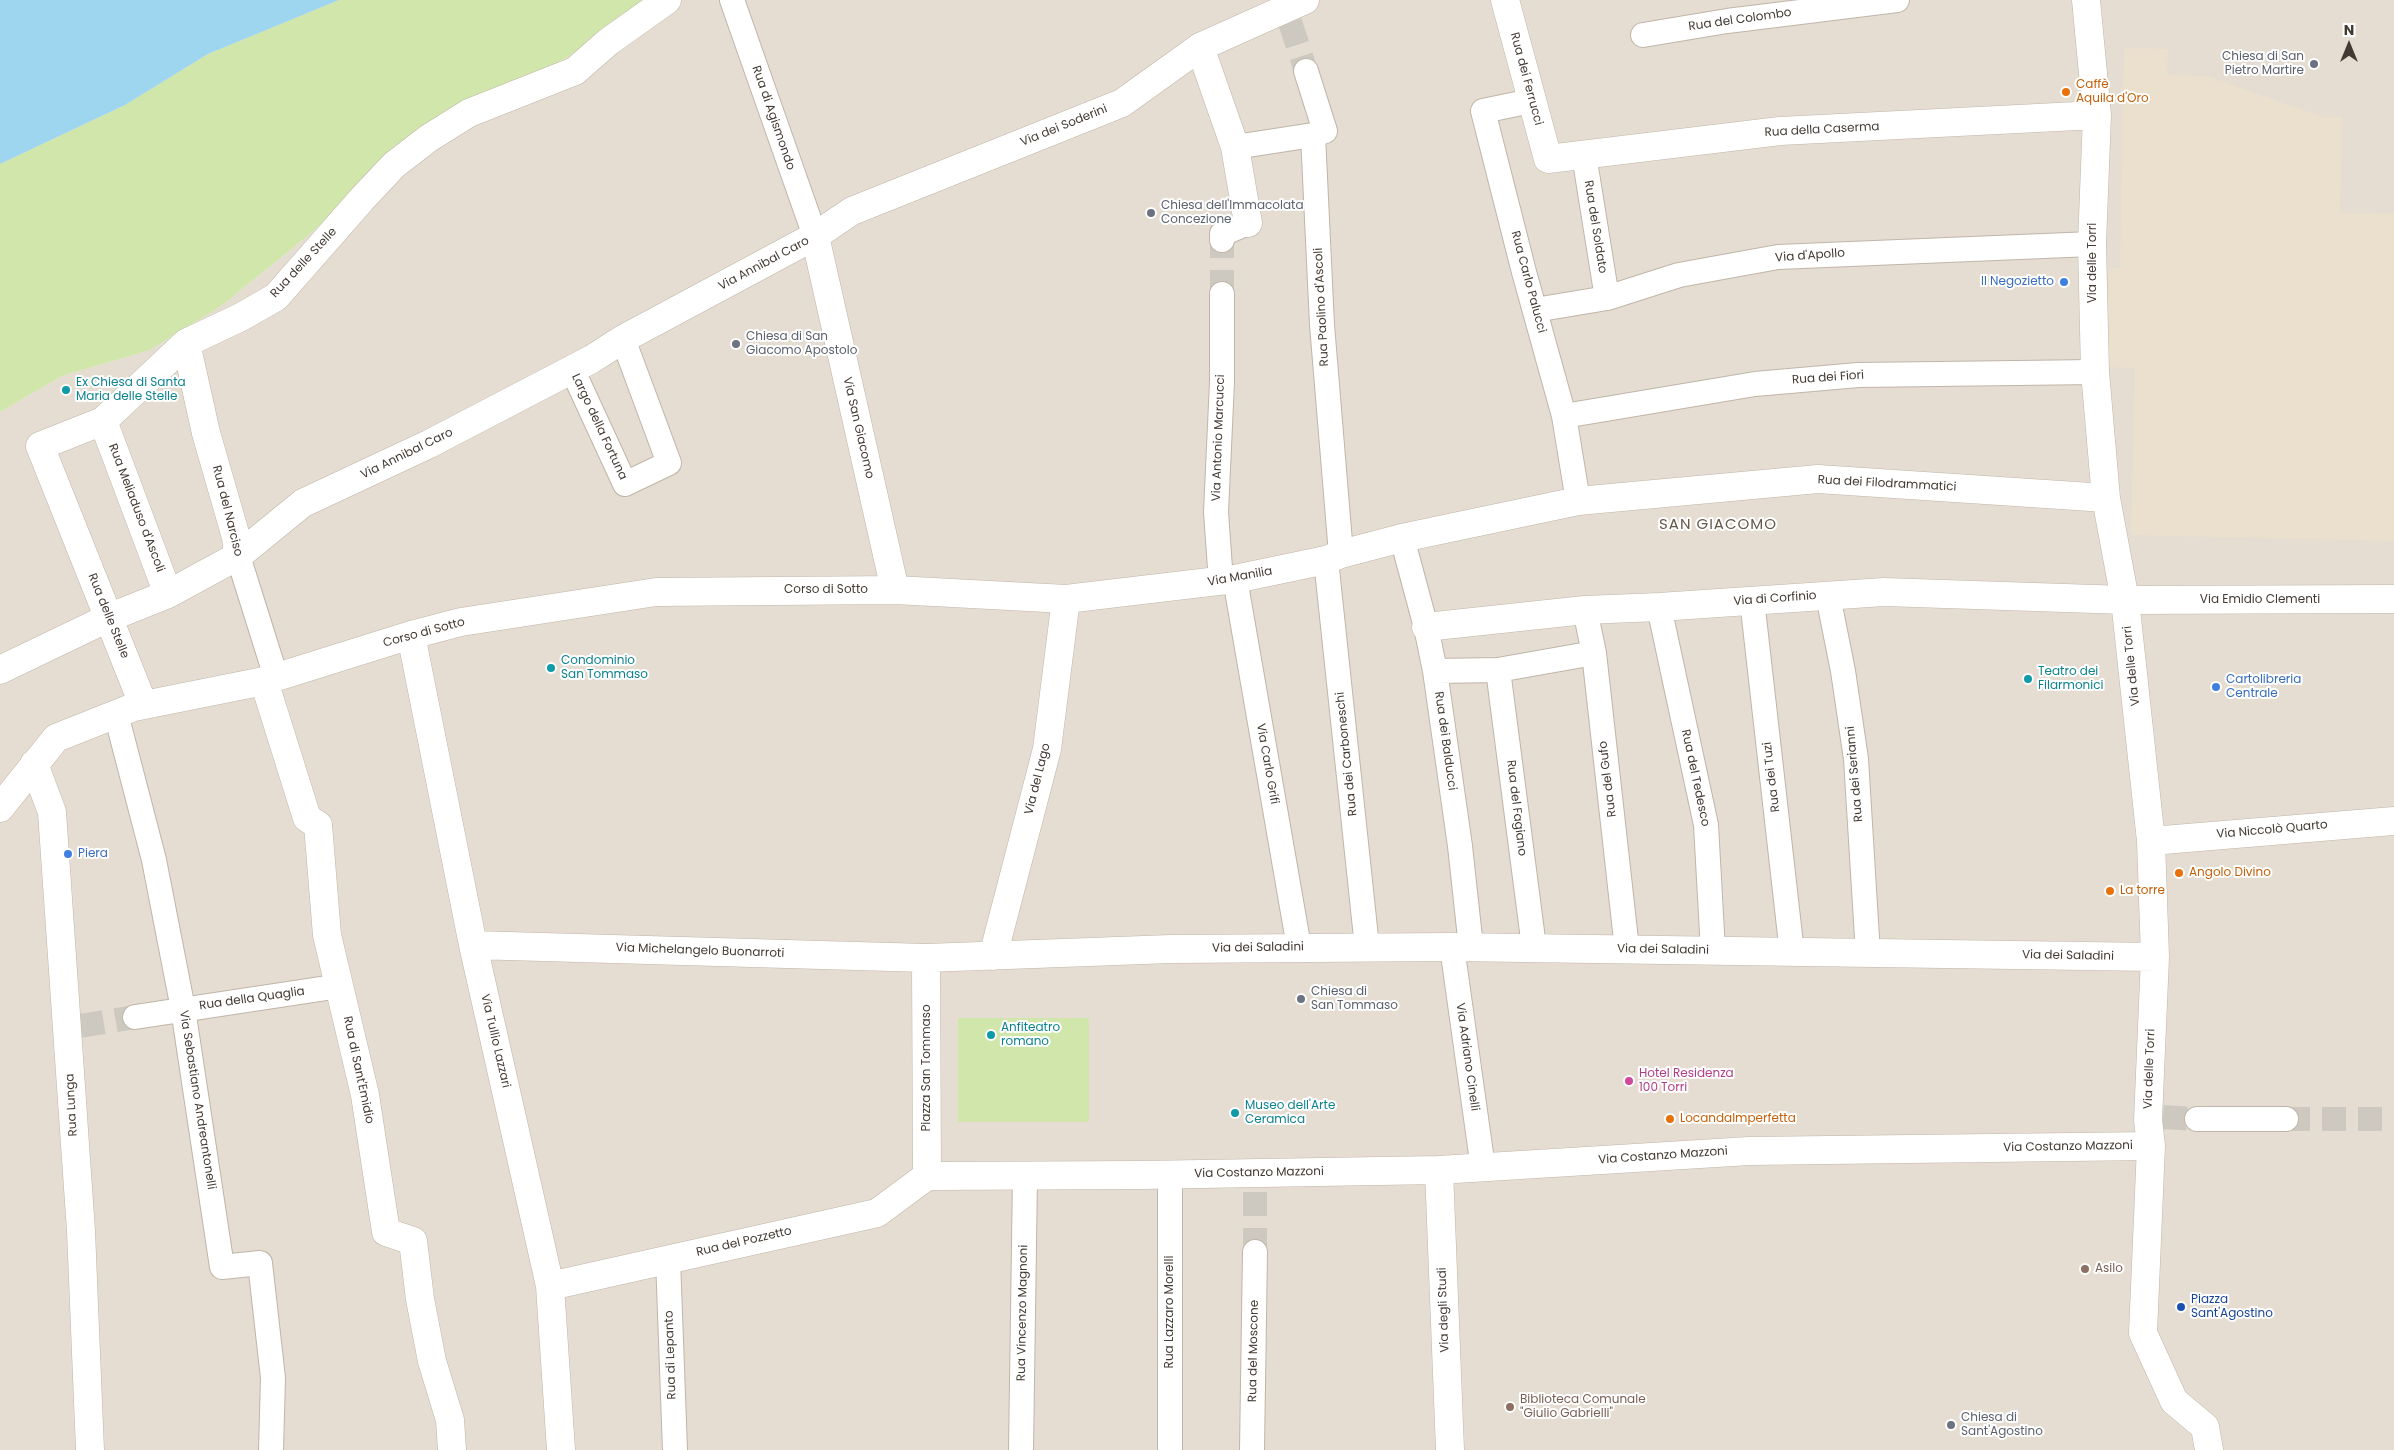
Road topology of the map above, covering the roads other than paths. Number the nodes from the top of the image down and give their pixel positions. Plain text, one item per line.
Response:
1 (667, 0) edge
2 (732, 0) edge
3 (1506, 0) edge
4 (1897, 0) edge
5 (2086, 0) edge
6 (1294, 10) edge
7 (1643, 35) dead end
8 (1200, 47) junction
9 (1306, 71) tunnel mouth
10 (1531, 101) junction
11 (2098, 116) junction
12 (1312, 135) junction
13 (1236, 147) junction
14 (1584, 155) junction
15 (1548, 159) joint
16 (1248, 223) joint
17 (815, 236) junction
18 (1222, 237) dead end
19 (2092, 244) junction
20 (1222, 294) tunnel mouth
21 (1607, 298) junction
22 (1535, 310) junction
23 (623, 339) junction
24 (186, 343) junction
25 (572, 369) junction
26 (2095, 372) junction
27 (1564, 416) junction
28 (103, 421) junction
29 (2106, 498) junction
30 (1578, 501) junction
31 (1402, 538) junction
32 (238, 556) junction
33 (1334, 557) junction
34 (1228, 581) junction
35 (895, 590) junction
36 (168, 594) junction
37 (1828, 596) junction
38 (1066, 599) junction
39 (2394, 599) edge
40 (1752, 600) junction
41 (2125, 600) junction
42 (1659, 607) junction
43 (1585, 610) junction
44 (108, 618) junction
45 (1426, 627) junction
46 (411, 635) junction
47 (1594, 653) junction
48 (0, 670) edge
49 (1498, 670) junction
50 (1435, 671) junction
51 (270, 679) junction
52 (143, 704) junction
53 (116, 714) junction
54 (34, 764) junction
55 (0, 808) edge
56 (2394, 821) edge
57 (2151, 841) junction
58 (473, 945) junction
59 (1299, 947) junction
60 (1367, 947) junction
61 (1462, 947) junction
62 (1534, 947) junction
63 (1628, 950) junction
64 (1713, 952) junction
65 (1792, 953) junction
66 (1868, 954) junction
67 (993, 956) junction
68 (2155, 957) junction
69 (926, 958) junction
70 (340, 986) junction
71 (183, 1009) junction
72 (135, 1017) tunnel mouth
73 (2197, 1119) tunnel mouth
74 (2286, 1119) tunnel mouth
75 (2154, 1128) junction
76 (1483, 1168) junction
77 (1439, 1170) junction
78 (1173, 1174) junction
79 (928, 1176) junction
80 (1025, 1176) junction
81 (1255, 1252) tunnel mouth
82 (668, 1259) junction
83 (550, 1286) junction
84 (90, 1450) edge
85 (271, 1450) edge
86 (452, 1450) edge
87 (561, 1450) edge
88 (675, 1450) edge
89 (1021, 1450) edge
90 (1170, 1450) edge
91 (1252, 1450) edge
92 (1450, 1450) edge
93 (2208, 1450) edge

1 - 24 street, Rua delle Stelle
2 - 17 street, Rua di Agismondo
3 - 10 street, Rua dei Ferrucci
4 - 7 street, Rua del Colombo
5 - 11 street, Via delle Torri
6 - 8 street, Via dei Soderini
8 - 13 street
8 - 17 street, Via dei Soderini
9 - 12 street
10 - 15 street, Rua dei Ferrucci
10 - 22 street, Rua Carlo Palucci
11 - 14 street, Rua della Caserma
11 - 19 street, Via delle Torri
12 - 13 street
12 - 33 street, Rua Paolino d'Ascoli
13 - 16 street
14 - 15 street, Rua della Caserma
14 - 21 street, Rua del Soldato
16 - 18 street
17 - 23 street, Via Annibal Caro
17 - 35 street, Via San Giacomo
19 - 21 street, Via d'Apollo
19 - 26 street, Via delle Torri
20 - 34 street, Via Antonio Marcucci
21 - 22 street, Via d'Apollo
22 - 27 street, Rua Carlo Palucci
23 - 25 street, Via Annibal Caro
23 - 25 street, Largo della Fortuna
24 - 28 street, Rua delle Stelle
24 - 32 street, Rua del Narciso
25 - 32 street, Via Annibal Caro
26 - 27 street, Rua dei Fiori
26 - 29 street, Via delle Torri
27 - 30 street, Rua Carlo Palucci
28 - 36 street, Rua Meliaduso d'Ascoli
28 - 44 street, Rua delle Stelle
29 - 30 street, Rua dei Filodrammatici
29 - 41 street, Via delle Torri
30 - 31 street, Via Manilia
31 - 33 street, Via Manilia
31 - 45 street, Rua dei Balducci
32 - 36 street, Via Annibal Caro
32 - 51 street, Rua del Narciso
33 - 34 street, Via Manilia
33 - 60 street, Rua dei Carboneschi
34 - 38 street, Via Manilia
34 - 59 street, Via Carlo Grifi
35 - 38 street, Via Manilia
35 - 46 street, Corso di Sotto
36 - 44 street, Via Annibal Caro
37 - 40 street, Via di Corfinio
37 - 41 street, Via di Corfinio
37 - 66 street, Rua dei Serianni
38 - 67 street, Via del Lago
39 - 41 street, Via Emidio Clementi
40 - 42 street, Via di Corfinio
40 - 65 street, Rua dei Tuzi
41 - 57 street, Via delle Torri
42 - 43 street, Via di Corfinio
42 - 64 street, Rua del Tedesco
43 - 45 street, Via di Corfinio
43 - 47 street, Rua del Gufo
44 - 48 street, Via Annibal Caro
44 - 52 street, Rua delle Stelle
45 - 50 street, Rua dei Balducci
46 - 51 street, Corso di Sotto
46 - 58 street, Via Tullio Lazzari
47 - 49 street
47 - 63 street, Rua del Gufo
49 - 50 street
49 - 62 street, Rua del Fagiano
50 - 61 street, Rua dei Balducci
51 - 52 street, Corso di Sotto
51 - 70 street, Rua di Sant'Emidio
52 - 53 street, Corso di Sotto
53 - 54 street, Corso di Sotto
53 - 71 street, Via Sebastiano Andreantonelli
54 - 55 street, Corso di Sotto
54 - 84 street, Rua Lunga
56 - 57 street, Via Niccolò Quarto
57 - 68 street, Via delle Torri
58 - 69 street, Via Michelangelo Buonarroti
58 - 83 street, Via Tullio Lazzari
59 - 60 street, Via dei Saladini
59 - 67 street, Via dei Saladini
60 - 61 street, Via dei Saladini
61 - 62 street, Via dei Saladini
61 - 76 street, Via Adriano Cinelli
62 - 63 street, Via dei Saladini
63 - 64 street, Via dei Saladini
64 - 65 street, Via dei Saladini
65 - 66 street, Via dei Saladini
66 - 68 street, Via dei Saladini
67 - 69 street
68 - 75 street, Via delle Torri
69 - 79 street, Piazza San Tommaso
70 - 71 street, Rua della Quaglia
70 - 86 street, Rua di Sant'Emidio
71 - 72 street, Rua della Quaglia
71 - 85 street, Via Sebastiano Andreantonelli
73 - 74 street
75 - 76 street, Via Costanzo Mazzoni
75 - 93 street, Via delle Torri
76 - 77 street, Via Costanzo Mazzoni
77 - 78 street, Via Costanzo Mazzoni
77 - 92 street, Via degli Studi
78 - 80 street
78 - 90 street, Rua Lazzaro Morelli
79 - 80 street
79 - 82 street, Rua del Pozzetto
80 - 89 street, Rua Vincenzo Magnoni
81 - 91 street, Rua del Moscone
82 - 83 street, Rua del Pozzetto
82 - 88 street, Rua di Lepanto
83 - 87 street, Via Tullio Lazzari

